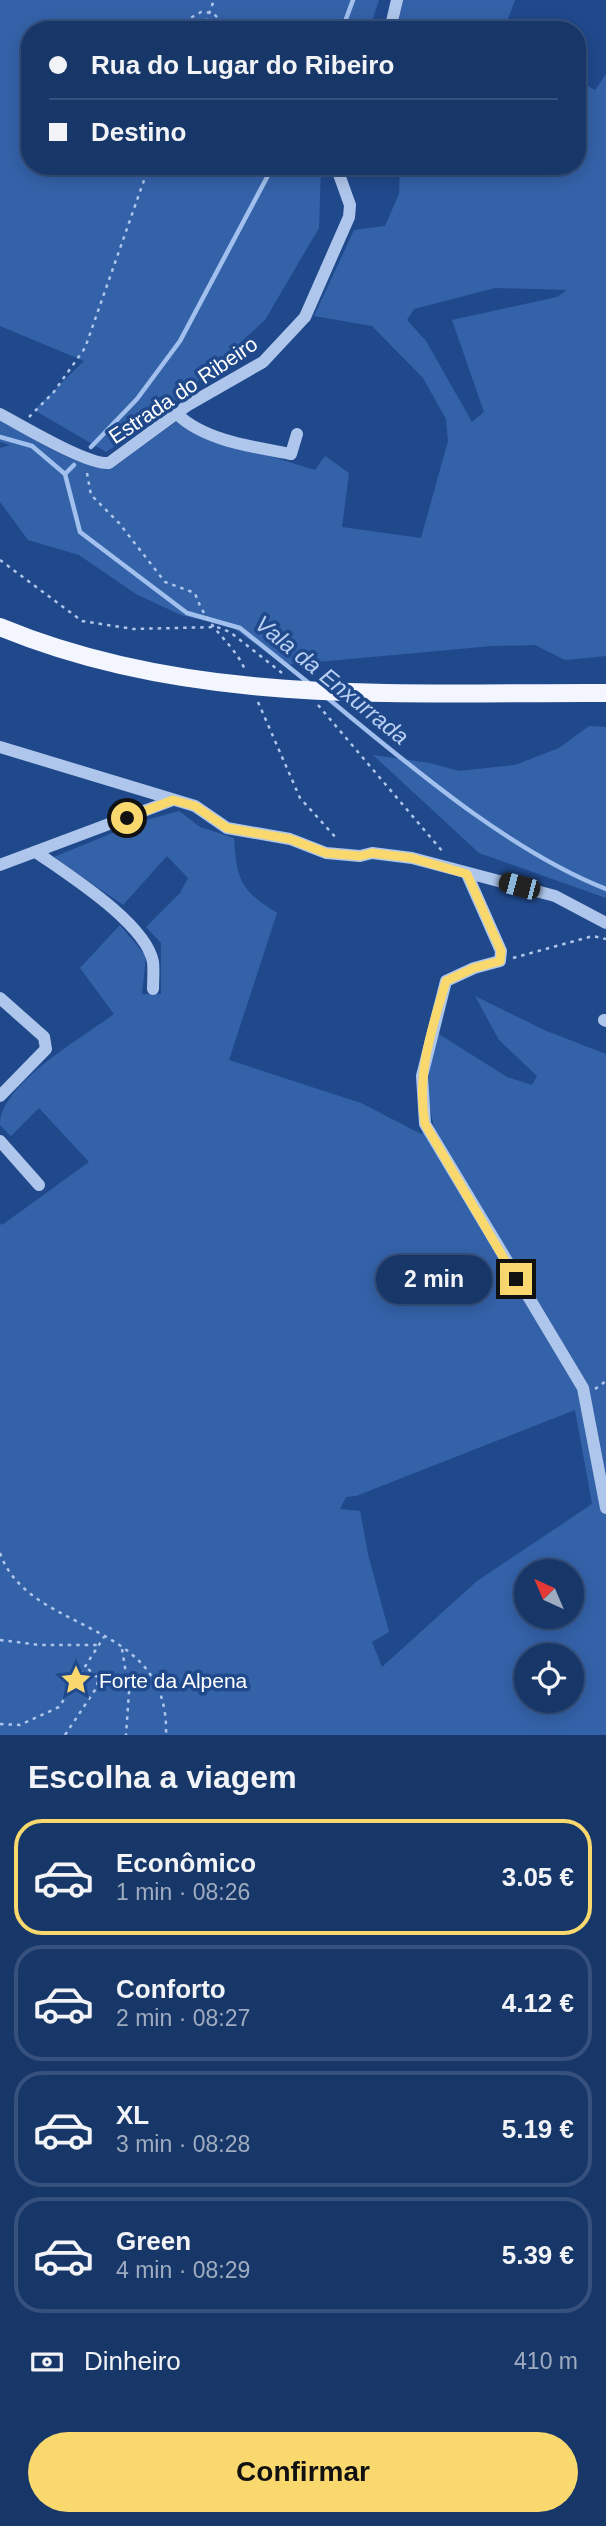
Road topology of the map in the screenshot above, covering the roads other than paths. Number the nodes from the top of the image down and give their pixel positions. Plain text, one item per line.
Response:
1 (397, 0) edge
2 (392, 21) edge
3 (339, 175) edge
4 (0, 414) edge
5 (177, 414) junction
6 (297, 435) dead end
7 (0, 627) edge
8 (606, 693) edge
9 (0, 747) edge
10 (173, 800) junction
11 (36, 852) junction
12 (0, 865) edge
13 (467, 874) junction
14 (606, 923) edge
15 (153, 989) dead end
16 (0, 998) edge
17 (0, 1096) edge
18 (0, 1142) edge
19 (39, 1185) dead end
20 (606, 1508) edge

1 - 2 street
3 - 5 street, Estrada do Ribeiro
4 - 5 street, Estrada do Ribeiro
5 - 6 street
7 - 8 main road
9 - 10 street
10 - 11 street
10 - 13 street
11 - 12 street
11 - 15 street
13 - 14 street
13 - 20 street
16 - 17 street
18 - 19 street

